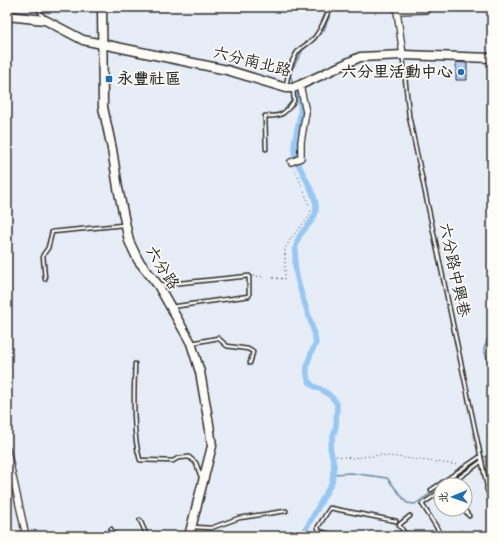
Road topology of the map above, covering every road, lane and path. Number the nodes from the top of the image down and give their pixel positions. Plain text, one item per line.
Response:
1 (37, 7) edge
2 (102, 7) edge
3 (330, 7) edge
4 (431, 7) edge
5 (7, 16) edge
6 (45, 20) junction
7 (102, 44) junction
8 (403, 55) junction
9 (492, 58) edge
10 (293, 87) junction
11 (266, 149) dead end
12 (291, 162) joint
13 (126, 225) junction
14 (249, 276) junction
15 (44, 279) dead end
16 (158, 285) junction
17 (171, 307) junction
18 (191, 343) junction
19 (250, 363) dead end
20 (135, 364) dead end
21 (7, 450) edge
22 (336, 456) dead end
23 (481, 456) junction
24 (482, 461) junction
25 (466, 466) junction
26 (460, 477) edge
27 (202, 482) junction
28 (490, 488) edge
29 (431, 490) dead end
30 (433, 496) edge
31 (492, 510) edge
32 (286, 511) dead end
33 (410, 516) dead end
34 (140, 520) dead end
35 (396, 521) dead end
36 (192, 527) junction
37 (111, 529) dead end
38 (439, 531) dead end
39 (26, 536) edge
40 (115, 536) edge
41 (147, 536) edge
42 (189, 536) edge
43 (336, 536) edge
44 (406, 536) edge

1 - 6 lane
2 - 7 street, 六分路
3 - 10 lane
4 - 8 street
5 - 6 street, 六分南北路
6 - 7 street, 六分南北路
7 - 10 street, 六分南北路
7 - 13 street, 六分路
8 - 9 street, 六分南北路
8 - 10 street, 六分南北路
8 - 23 lane, 六分路中興巷
10 - 11 lane
10 - 12 street
12 - 14 path
13 - 15 lane
13 - 16 street, 六分路
14 - 16 lane
14 - 17 lane
16 - 17 street, 六分路
17 - 18 street, 六分路
18 - 19 lane
18 - 27 street, 六分路
20 - 27 lane
21 - 39 street
22 - 25 path
23 - 24 lane, 六分路中興巷
23 - 25 lane
24 - 26 lane
24 - 28 lane, 六分路中興巷
25 - 29 lane
27 - 36 street, 六分路
28 - 31 lane, 六分路中興巷
30 - 38 lane
32 - 36 lane
33 - 44 lane
34 - 41 lane
35 - 43 lane
36 - 42 street, 六分路
37 - 40 lane

